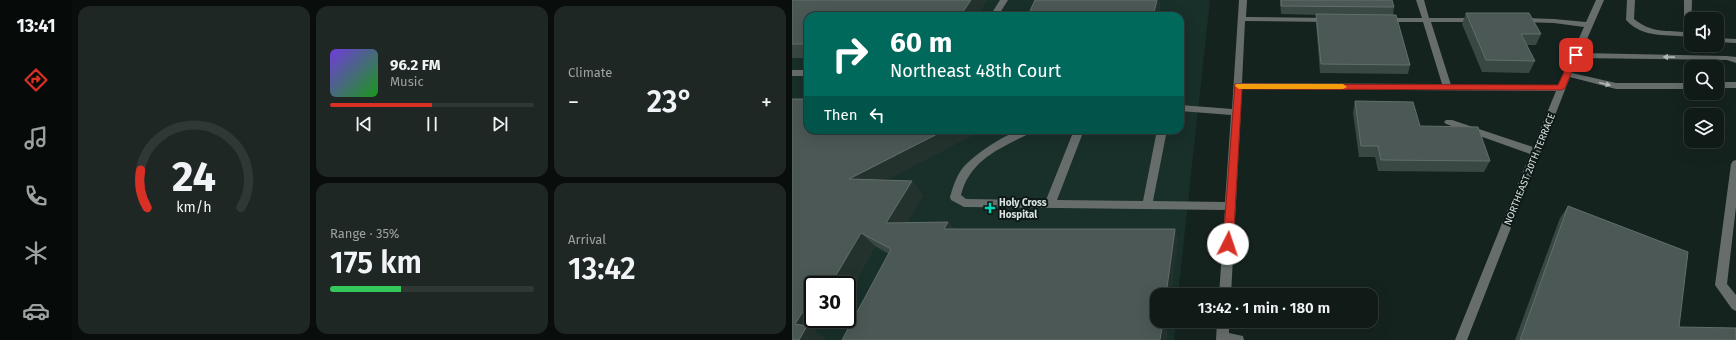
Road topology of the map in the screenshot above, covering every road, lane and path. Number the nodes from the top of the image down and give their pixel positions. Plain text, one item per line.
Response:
1 (1004, 0) edge
2 (1243, 0) edge
3 (1420, 0) edge
4 (1600, 0) edge
5 (1631, 0) edge
6 (1688, 0) edge
7 (996, 12) edge
8 (1688, 12) edge
9 (1242, 19) junction
10 (1338, 20) edge
11 (1378, 20) edge
12 (1426, 20) junction
13 (1482, 20) edge
14 (1513, 20) edge
15 (1589, 25) junction
16 (1684, 34) edge
17 (1724, 40) edge
18 (1736, 41) edge
19 (1576, 55) junction
20 (1736, 60) edge
21 (792, 73) edge
22 (804, 73) edge
23 (1567, 74) junction
24 (1724, 85) edge
25 (1736, 85) edge
26 (1238, 86) junction
27 (1684, 86) edge
28 (1447, 87) junction
29 (1561, 88) junction
30 (1184, 108) edge
31 (1236, 112) junction
32 (1449, 122) dead end
33 (1021, 134) edge
34 (1077, 134) edge
35 (1161, 134) edge
36 (1535, 152) junction
37 (1736, 164) edge
38 (1050, 204) junction
39 (1147, 205) junction
40 (1230, 206) junction
41 (1225, 288) edge
42 (1736, 305) edge
43 (1223, 328) edge
44 (1222, 340) edge
45 (1238, 340) edge
46 (1461, 340) edge

1 - 7 street
2 - 9 street
3 - 12 street
4 - 15 street, NORTHEAST 20TH TERRACE
5 - 16 street
6 - 8 street
9 - 10 street
9 - 26 street
11 - 12 street
12 - 13 street
12 - 28 street
14 - 15 street
15 - 19 street, NORTHEAST 20TH TERRACE
17 - 18 street
20 -> 19 street
19 - 23 street, NORTHEAST 20TH TERRACE
21 - 22 street
23 -> 27 street
23 - 29 street, NORTHEAST 20TH TERRACE
24 - 25 street
26 - 28 street
26 - 31 street
28 - 29 street
29 - 36 street, NORTHEAST 20TH TERRACE
30 - 31 street
31 - 40 street
32 - 36 street
33 - 38 street
34 - 38 street
35 - 39 street
36 - 46 street, NORTHEAST 20TH TERRACE
37 - 42 street
38 - 39 street
39 - 40 street
40 - 41 street
43 - 44 street
44 - 45 street

